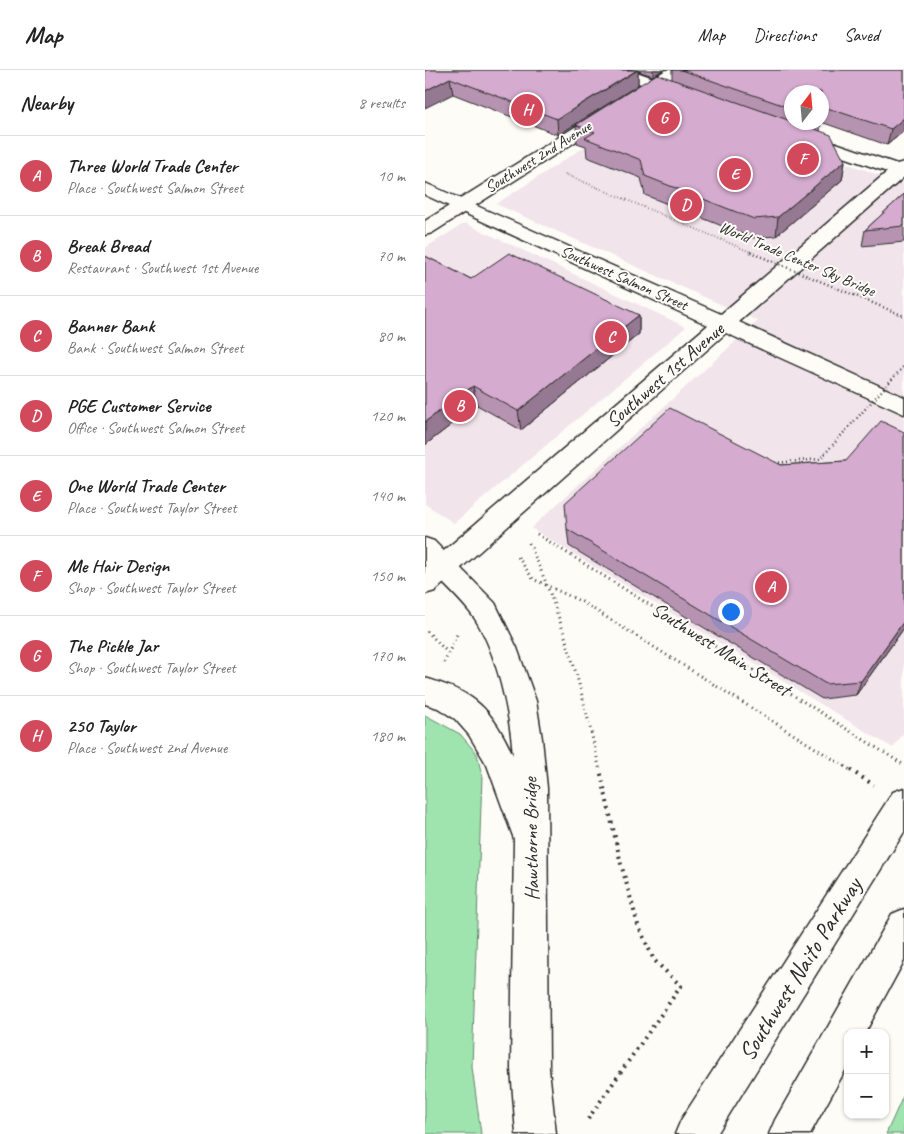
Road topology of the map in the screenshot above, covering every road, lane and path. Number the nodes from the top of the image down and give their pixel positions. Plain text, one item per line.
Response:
1 (616, 70) edge
2 (677, 70) edge
3 (655, 84) junction
4 (701, 100) edge
5 (792, 132) edge
6 (903, 170) edge
7 (578, 180) dead end
8 (425, 188) edge
9 (463, 205) junction
10 (425, 228) edge
11 (904, 316) edge
12 (724, 324) junction
13 (904, 366) edge
14 (904, 406) edge
15 (769, 460) edge
16 (537, 534) dead end
17 (529, 543) dead end
18 (518, 556) dead end
19 (431, 566) edge
20 (548, 586) junction
21 (461, 625) dead end
22 (427, 631) dead end
23 (449, 652) junction
24 (443, 666) dead end
25 (425, 691) edge
26 (904, 765) edge
27 (892, 795) edge
28 (533, 848) junction
29 (904, 926) edge
30 (588, 1119) dead end
31 (536, 1134) edge
32 (695, 1134) edge
33 (789, 1134) edge

1 - 3 street
2 - 3 street, Southwest 2nd Avenue
3 - 4 street
3 - 9 street, Southwest 2nd Avenue
5 - 6 street
6 - 12 street, Southwest 1st Avenue
7 - 11 path, World Trade Center Sky Bridge, bridge
8 - 9 street, Southwest Salmon Street
9 - 10 street, Southwest 2nd Avenue
9 - 12 street, Southwest Salmon Street
12 - 14 street, Southwest Salmon Street
12 - 19 street, Southwest 1st Avenue
13 - 15 path, bridge
16 - 26 path, Southwest Main Street
17 - 20 path
18 - 20 path
19 - 28 street, Hawthorne Bridge
20 - 27 path
20 - 30 path
21 - 23 path
22 - 23 path
23 - 24 path
25 - 28 street
27 - 32 street, Southwest Naito Parkway
28 - 31 street, Hawthorne Bridge
29 - 33 street

